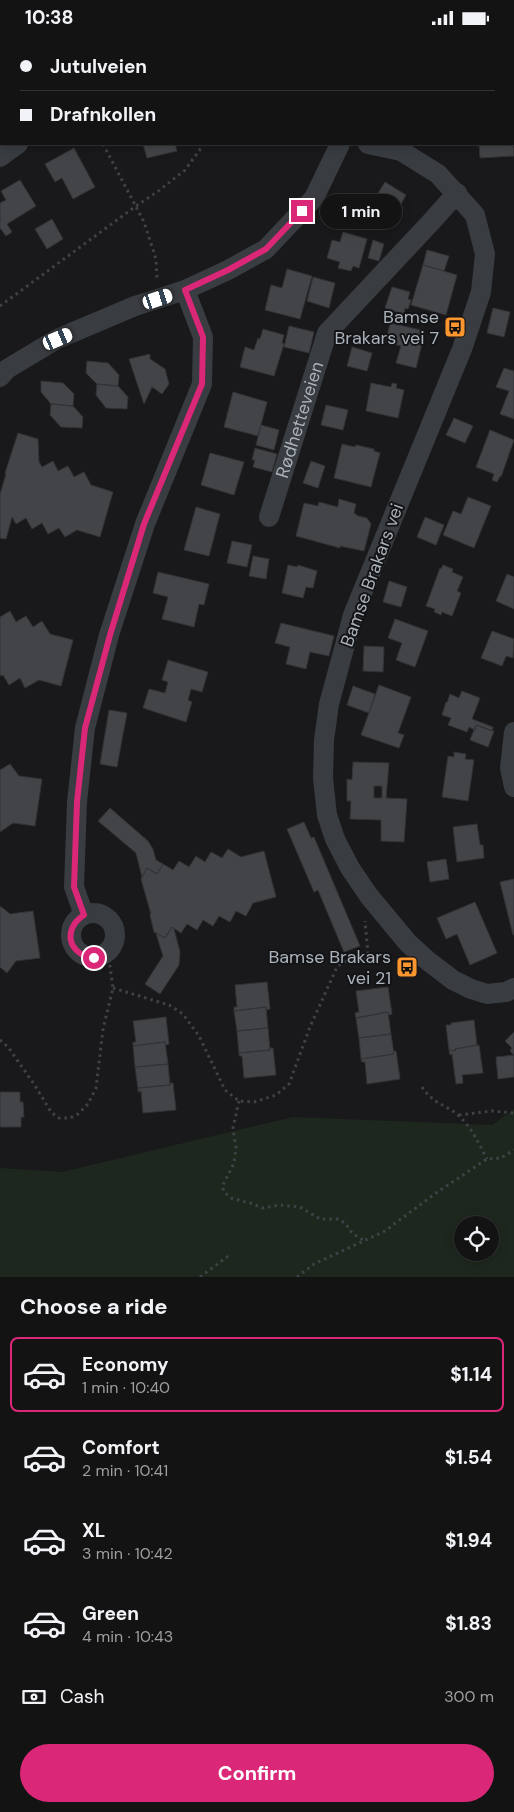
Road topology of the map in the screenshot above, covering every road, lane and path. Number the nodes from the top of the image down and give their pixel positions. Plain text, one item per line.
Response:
1 (17, 145) edge
2 (104, 145) edge
3 (203, 145) edge
4 (340, 145) edge
5 (373, 145) edge
6 (0, 157) edge
7 (457, 193) junction
8 (136, 206) junction
9 (185, 290) junction
10 (158, 299) junction
11 (0, 306) edge
12 (0, 377) edge
13 (269, 517) dead end
14 (514, 732) edge
15 (514, 787) edge
16 (369, 897) junction
17 (84, 915) junction
18 (108, 952) junction
19 (113, 988) junction
20 (510, 990) edge
21 (0, 1040) edge
22 (422, 1087) dead end
23 (239, 1101) junction
24 (514, 1113) edge
25 (458, 1115) junction
26 (514, 1150) edge
27 (487, 1159) junction
28 (363, 1241) junction
29 (230, 1254) dead end
30 (200, 1277) edge
31 (297, 1277) edge

1 - 6 street
2 - 8 path
3 - 8 path
4 - 9 street
5 - 7 street, Bamse Brakars vei
7 - 13 street, Rødhetteveien
7 - 16 street, Bamse Brakars vei
8 - 10 path
8 - 11 path
9 - 10 street
9 - 17 street
10 - 12 street
14 - 15 street
16 - 20 street, Bamse Brakars vei
16 - 23 path
17 - 18 street
17 - 18 street
18 - 19 path
19 - 21 path
19 - 23 path
22 - 25 path
23 - 28 path
24 - 25 path
25 - 27 path
26 - 27 path
27 - 28 path
28 - 31 path
29 - 30 path

